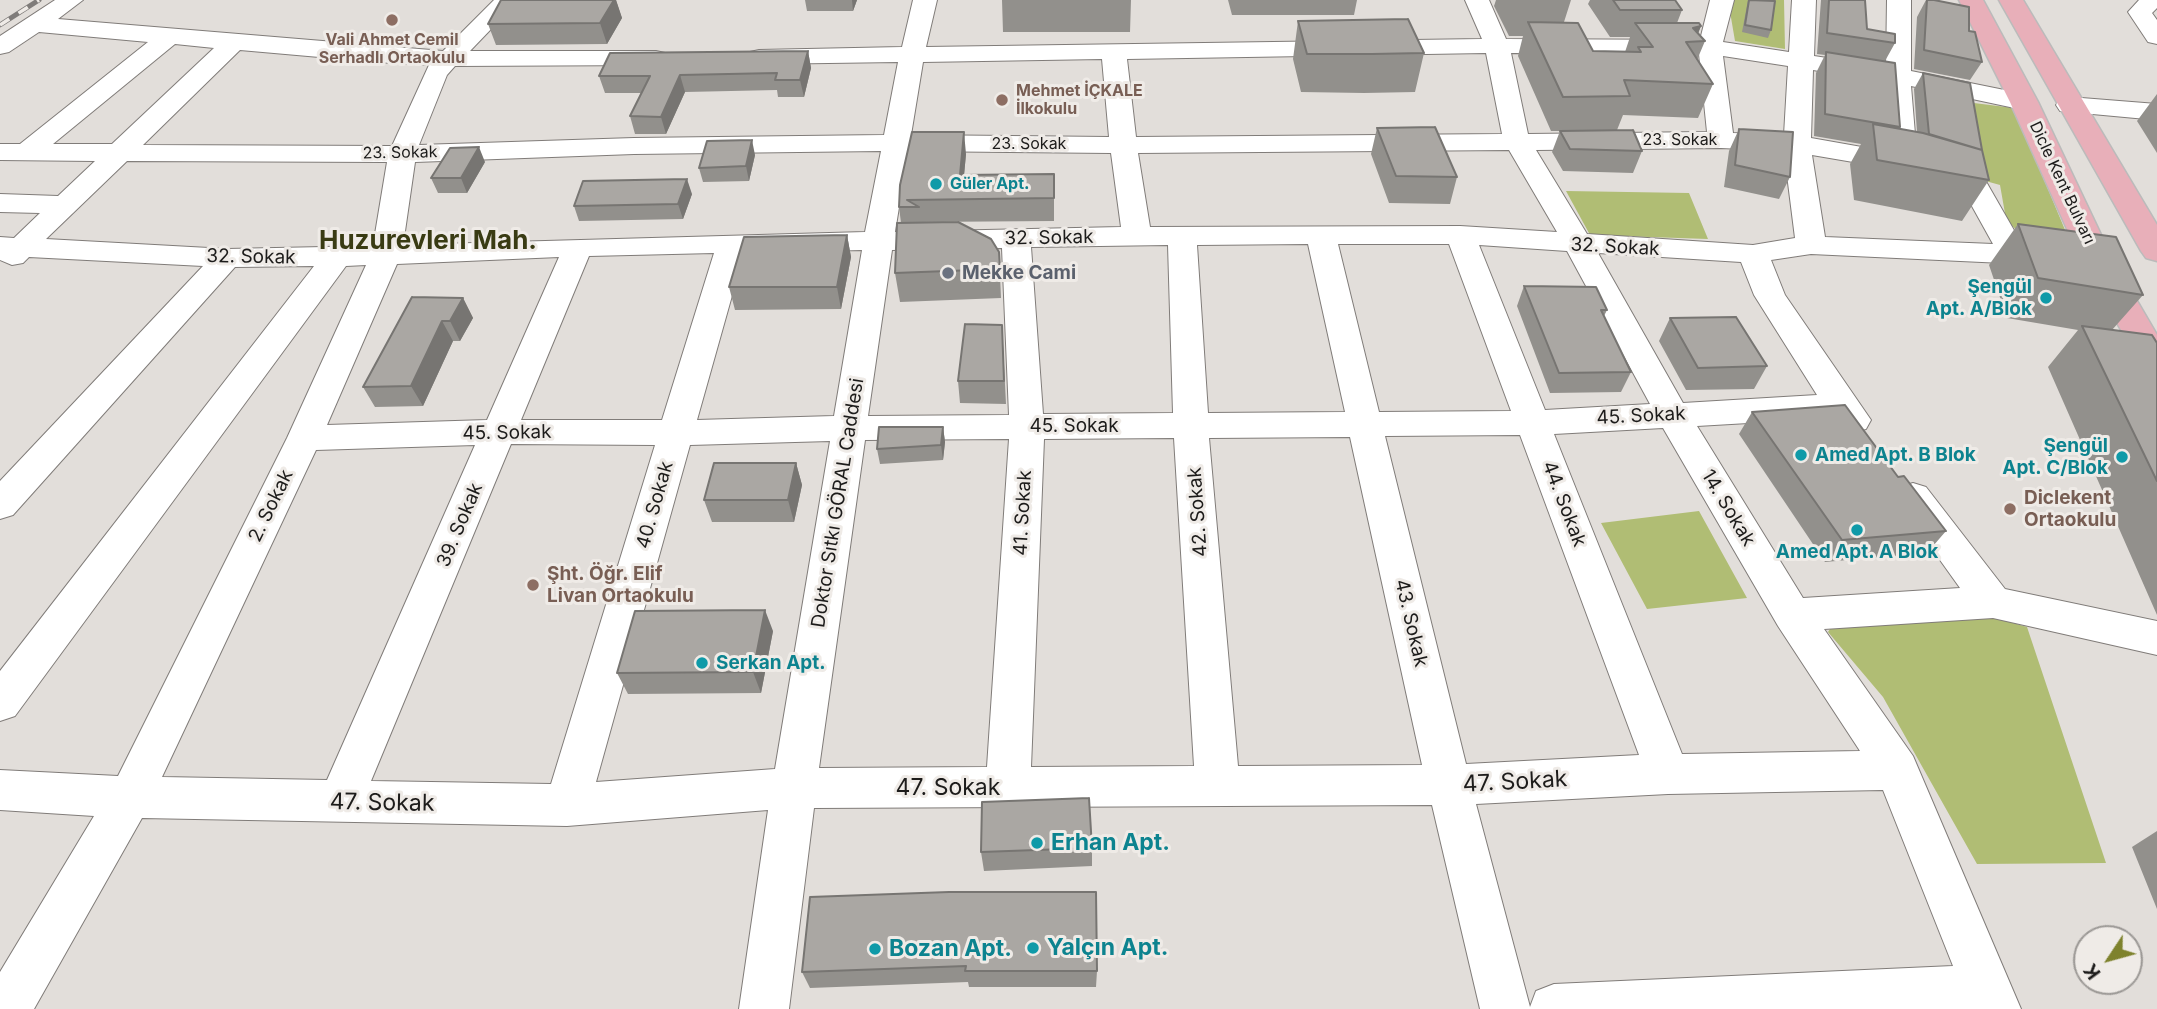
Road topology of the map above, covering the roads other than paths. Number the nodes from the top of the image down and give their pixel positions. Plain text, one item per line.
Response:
1 (71, 0) edge
2 (507, 0) edge
3 (925, 0) edge
4 (1477, 0) edge
5 (1722, 0) edge
6 (1804, 0) edge
7 (2011, 0) edge
8 (2148, 1) edge
9 (1899, 3) edge
10 (1970, 12) edge
11 (34, 24) junction
12 (169, 37) junction
13 (2157, 37) edge
14 (233, 43) junction
15 (1497, 46) junction
16 (0, 47) edge
17 (1710, 47) junction
18 (1114, 53) junction
19 (912, 56) junction
20 (680, 57) edge
21 (734, 57) edge
22 (448, 59) junction
23 (1801, 62) junction
24 (137, 63) junction
25 (209, 66) junction
26 (1898, 76) junction
27 (2024, 102) junction
28 (2069, 105) junction
29 (2157, 112) edge
30 (1516, 139) junction
31 (1721, 140) junction
32 (897, 143) junction
33 (1797, 144) junction
34 (1123, 145) junction
35 (13, 152) edge
36 (120, 153) junction
37 (402, 154) junction
38 (1903, 163) junction
39 (0, 203) edge
40 (66, 205) junction
41 (1460, 235) junction
42 (1136, 236) junction
43 (1321, 236) junction
44 (1182, 237) junction
45 (1016, 239) junction
46 (878, 242) junction
47 (1579, 245) junction
48 (1811, 245) junction
49 (11, 246) edge
50 (731, 246) junction
51 (578, 247) junction
52 (2157, 251) edge
53 (387, 253) junction
54 (1753, 254) junction
55 (2013, 254) junction
56 (337, 257) junction
57 (227, 258) junction
58 (2096, 258) junction
59 (0, 268) edge
60 (2157, 364) edge
61 (1843, 406) junction
62 (1672, 414) junction
63 (1533, 423) junction
64 (1365, 424) junction
65 (1191, 425) junction
66 (1027, 427) junction
67 (851, 428) junction
68 (500, 432) junction
69 (676, 433) junction
70 (304, 438) junction
71 (0, 505) edge
72 (1993, 602) junction
73 (1792, 615) junction
74 (2157, 638) edge
75 (0, 702) edge
76 (1897, 770) junction
77 (1668, 774) junction
78 (1449, 785) junction
79 (1008, 787) junction
80 (794, 788) junction
81 (1218, 788) junction
82 (0, 790) edge
83 (130, 797) junction
84 (340, 802) junction
85 (566, 805) junction
86 (1992, 999) edge
87 (6, 1009) edge
88 (764, 1009) edge
89 (1505, 1009) edge
90 (1554, 1009) edge

1 - 11 street
2 - 22 street, 2. Sokak
3 - 19 street, Doktor Sıtkı GÖRAL Caddesi
4 - 15 street, 14. Sokak
5 - 17 street
6 - 23 street
7 - 28 main road
8 - 13 street
9 - 26 street
10 - 27 main road, Dicle Kent Bulvarı
11 - 12 street
11 - 16 street
12 - 14 street
12 - 24 street
14 - 22 street
14 - 25 street
15 - 17 street
15 - 18 street
15 - 30 street, 14. Sokak
17 - 23 street
17 - 31 street
18 - 19 street
18 - 34 street
19 - 21 street
19 - 32 street, Doktor Sıtkı GÖRAL Caddesi
20 - 22 street
22 - 37 street, 2. Sokak
23 - 26 street
23 - 33 street
24 - 25 street
24 - 35 street
25 - 36 street
26 - 27 street
26 - 38 street
27 - 58 main road, Dicle Kent Bulvarı
28 - 29 street
28 - 52 main road
30 - 31 street, 23. Sokak
30 - 34 street, 23. Sokak
30 - 47 street, 14. Sokak
31 - 33 street, 23. Sokak
32 - 34 street, 23. Sokak
32 - 37 street, 23. Sokak
32 - 46 street, Doktor Sıtkı GÖRAL Caddesi
33 - 38 street, 23. Sokak
33 - 48 street
34 - 42 street
35 - 36 street, 23. Sokak
36 - 37 street, 23. Sokak
36 - 40 street
37 - 53 street, 2. Sokak
38 - 55 street, 23. Sokak
39 - 40 street
40 - 49 street
41 - 43 street, 32. Sokak
41 - 47 street, 32. Sokak
41 - 63 street, 44. Sokak
42 - 44 street, 32. Sokak
42 - 45 street, 32. Sokak
43 - 44 street, 32. Sokak
43 - 64 street, 43. Sokak
44 - 65 street, 42. Sokak
45 - 46 street, 32. Sokak
45 - 66 street, 41. Sokak
46 - 50 street, 32. Sokak
46 - 67 street, Doktor Sıtkı GÖRAL Caddesi
47 - 54 street, 32. Sokak
47 - 62 street, 14. Sokak
48 - 54 street, 32. Sokak
48 - 55 street, 32. Sokak
49 - 57 street, 32. Sokak
49 - 59 street
50 - 51 street, 32. Sokak
50 - 69 street, 40. Sokak
51 - 53 street, 32. Sokak
51 - 68 street, 39. Sokak
53 - 56 street, 32. Sokak
53 - 70 street, 2. Sokak
54 - 61 street
55 - 58 street, 32. Sokak
56 - 57 street, 32. Sokak
56 - 75 street
57 - 71 street
58 - 60 main road, Dicle Kent Bulvarı
61 - 62 street, 45. Sokak
61 - 72 street
62 - 63 street, 45. Sokak
62 - 73 street, 14. Sokak
63 - 64 street, 45. Sokak
63 - 77 street, 44. Sokak
64 - 65 street, 45. Sokak
64 - 78 street, 43. Sokak
65 - 66 street, 45. Sokak
65 - 81 street, 42. Sokak
66 - 67 street, 45. Sokak
66 - 79 street, 41. Sokak
67 - 69 street, 45. Sokak
67 - 80 street, Doktor Sıtkı GÖRAL Caddesi
68 - 69 street, 45. Sokak
68 - 70 street, 45. Sokak
68 - 84 street, 39. Sokak
69 - 85 street, 40. Sokak
70 - 83 street, 2. Sokak
72 - 73 street
72 - 74 street
73 - 76 street, 14. Sokak
76 - 77 street, 47. Sokak
76 - 86 street, 14. Sokak
77 - 78 street, 47. Sokak
78 - 81 street, 47. Sokak
78 - 89 street, 43. Sokak
79 - 80 street, 47. Sokak
79 - 81 street, 47. Sokak
80 - 85 street, 47. Sokak
80 - 88 street, Doktor Sıtkı GÖRAL Caddesi
82 - 83 street, 47. Sokak
83 - 84 street, 47. Sokak
83 - 87 street, 2. Sokak
84 - 85 street, 47. Sokak
86 - 90 street

